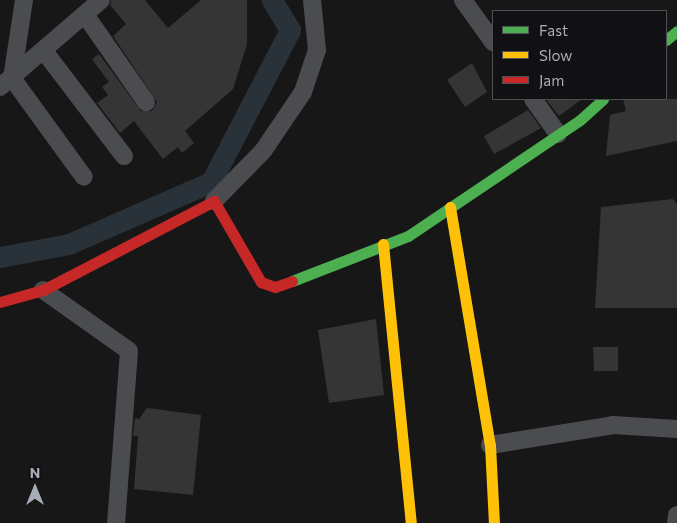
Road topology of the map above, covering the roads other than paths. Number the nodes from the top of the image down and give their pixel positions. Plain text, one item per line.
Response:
1 (24, 0) edge
2 (101, 0) edge
3 (312, 0) edge
4 (463, 0) edge
5 (86, 16) junction
6 (677, 31) edge
7 (667, 39) edge
8 (492, 41) edge
9 (44, 51) junction
10 (6, 82) edge
11 (534, 100) edge
12 (602, 100) edge
13 (146, 102) dead end
14 (558, 134) junction
15 (124, 156) dead end
16 (84, 177) dead end
17 (214, 201) junction
18 (450, 207) junction
19 (384, 244) junction
20 (43, 290) junction
21 (0, 302) edge
22 (677, 429) edge
23 (490, 445) junction
24 (677, 516) edge
25 (116, 523) edge
26 (411, 523) edge
27 (494, 523) edge
28 (676, 523) edge

1 - 10 street
2 - 5 street
3 - 17 street
4 - 8 street
5 - 9 street
5 - 13 street
6 - 7 street
9 - 10 street
9 - 15 street
10 - 16 street
11 - 14 street
12 - 14 street
14 - 18 street
17 - 19 street
17 - 20 street
18 - 19 street
18 - 23 street
19 - 26 street
20 - 21 street
20 - 25 street
22 - 23 street
23 - 27 street
24 - 28 street

